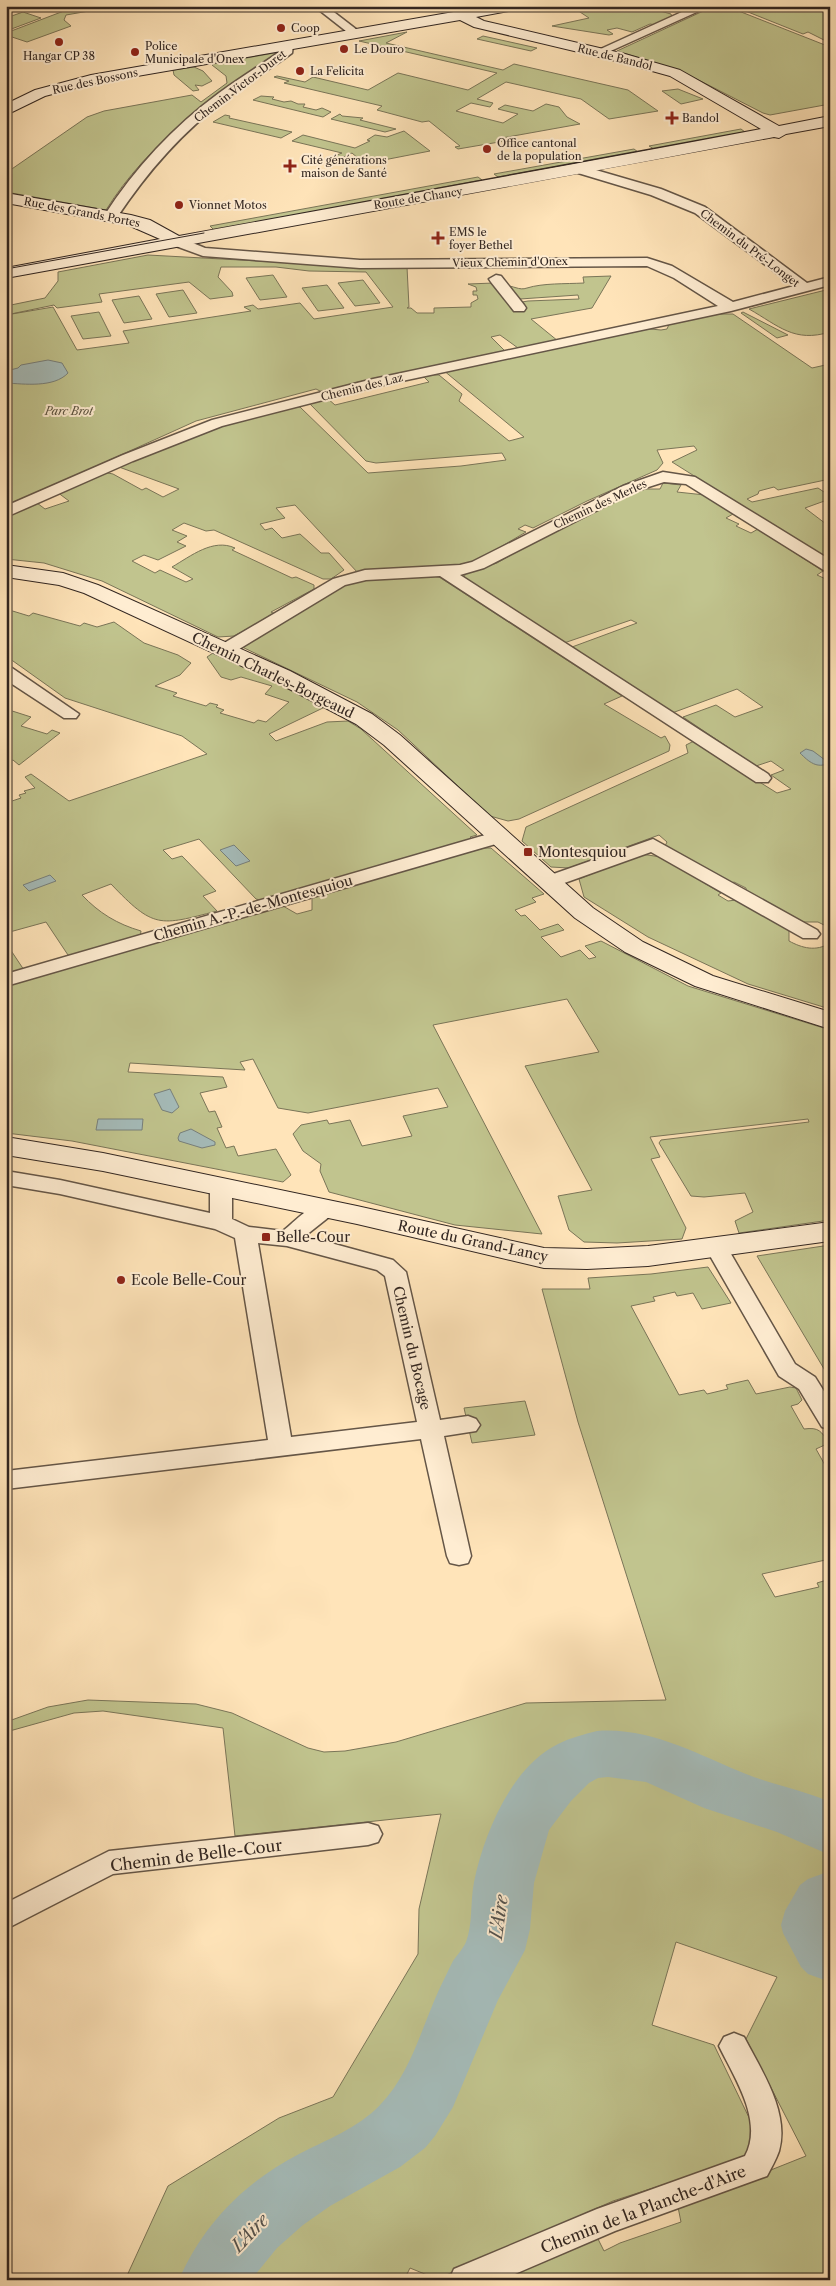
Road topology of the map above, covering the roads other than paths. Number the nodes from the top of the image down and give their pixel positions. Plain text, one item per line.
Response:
1 (319, 6) edge
2 (514, 6) edge
3 (705, 6) edge
4 (461, 15) junction
5 (355, 33) junction
6 (286, 45) junction
7 (600, 52) junction
8 (830, 108) edge
9 (6, 110) edge
10 (760, 120) junction
11 (830, 121) edge
12 (700, 130) dead end
13 (779, 133) junction
14 (582, 170) junction
15 (420, 181) dead end
16 (6, 198) edge
17 (111, 216) junction
18 (157, 230) junction
19 (178, 242) junction
20 (6, 259) edge
21 (6, 273) edge
22 (496, 279) dead end
23 (830, 281) edge
24 (805, 288) junction
25 (731, 306) junction
26 (519, 308) dead end
27 (6, 512) edge
28 (830, 569) edge
29 (6, 570) edge
30 (445, 572) junction
31 (225, 650) junction
32 (6, 672) edge
33 (70, 714) dead end
34 (762, 778) dead end
35 (499, 837) junction
36 (549, 882) junction
37 (810, 934) dead end
38 (6, 980) edge
39 (830, 1021) edge
40 (6, 1146) edge
41 (6, 1178) edge
42 (221, 1188) junction
43 (326, 1208) junction
44 (221, 1223) junction
45 (830, 1231) edge
46 (244, 1234) junction
47 (287, 1239) junction
48 (716, 1247) junction
49 (830, 1421) edge
50 (468, 1426) dead end
51 (431, 1430) junction
52 (281, 1447) junction
53 (6, 1480) edge
54 (459, 1556) dead end
55 (368, 1834) dead end
56 (6, 1917) edge
57 (734, 2046) dead end
58 (465, 2280) edge

1 - 5 street
2 - 4 street, Rue des Bossons
3 - 7 street
4 - 5 street, Rue des Bossons
4 - 7 street, Rue de Bandol
5 - 6 street, Rue des Bossons
6 - 9 street, Rue des Bossons
6 - 17 street, Chemin Victor-Duret
7 - 10 street, Rue de Bandol
8 - 10 street
10 - 12 street
10 - 13 street, Rue de Bandol
11 - 13 street, Route de Chancy
13 - 14 street, Route de Chancy
14 - 19 street, Route de Chancy
14 - 24 street, Chemin du Pré-Longet
15 - 18 street, Route de Chancy
16 - 17 street, Rue des Grands Portes
17 - 18 street, Rue des Grands Portes
18 - 19 street, Rue des Grands Portes
18 - 20 street, Route de Chancy
19 - 21 street, Route de Chancy
19 - 25 street, Vieux Chemin d'Onex
22 - 26 street
23 - 24 street
24 - 25 street
25 - 27 street, Chemin des Laz
28 - 30 street, Chemin des Merles
29 - 31 street, Chemin Charles-Borgeaud
30 - 31 street, Chemin des Merles
30 - 34 street
31 - 35 street, Chemin Charles-Borgeaud
32 - 33 street
35 - 36 street, Chemin Charles-Borgeaud
35 - 38 street, Chemin A.-P.-de-Montesquiou
36 - 37 street
36 - 39 street, Chemin Charles-Borgeaud
40 - 42 street, Route du Grand-Lancy
41 - 44 street, Chemin du Bocage
42 - 43 street, Route du Grand-Lancy
42 - 44 street
43 - 47 street
43 - 48 street, Route du Grand-Lancy
44 - 46 street, Chemin du Bocage
45 - 48 street, Route du Grand-Lancy
46 - 47 street, Chemin du Bocage
46 - 52 street
47 - 51 street, Chemin du Bocage
48 - 49 street
50 - 51 street, Chemin du Bocage
51 - 52 street, Chemin du Bocage
51 - 54 street, Chemin du Bocage
52 - 53 street, Chemin du Bocage
55 - 56 street, Chemin de Belle-Cour
57 - 58 street, Chemin de la Planche-d'Aire

